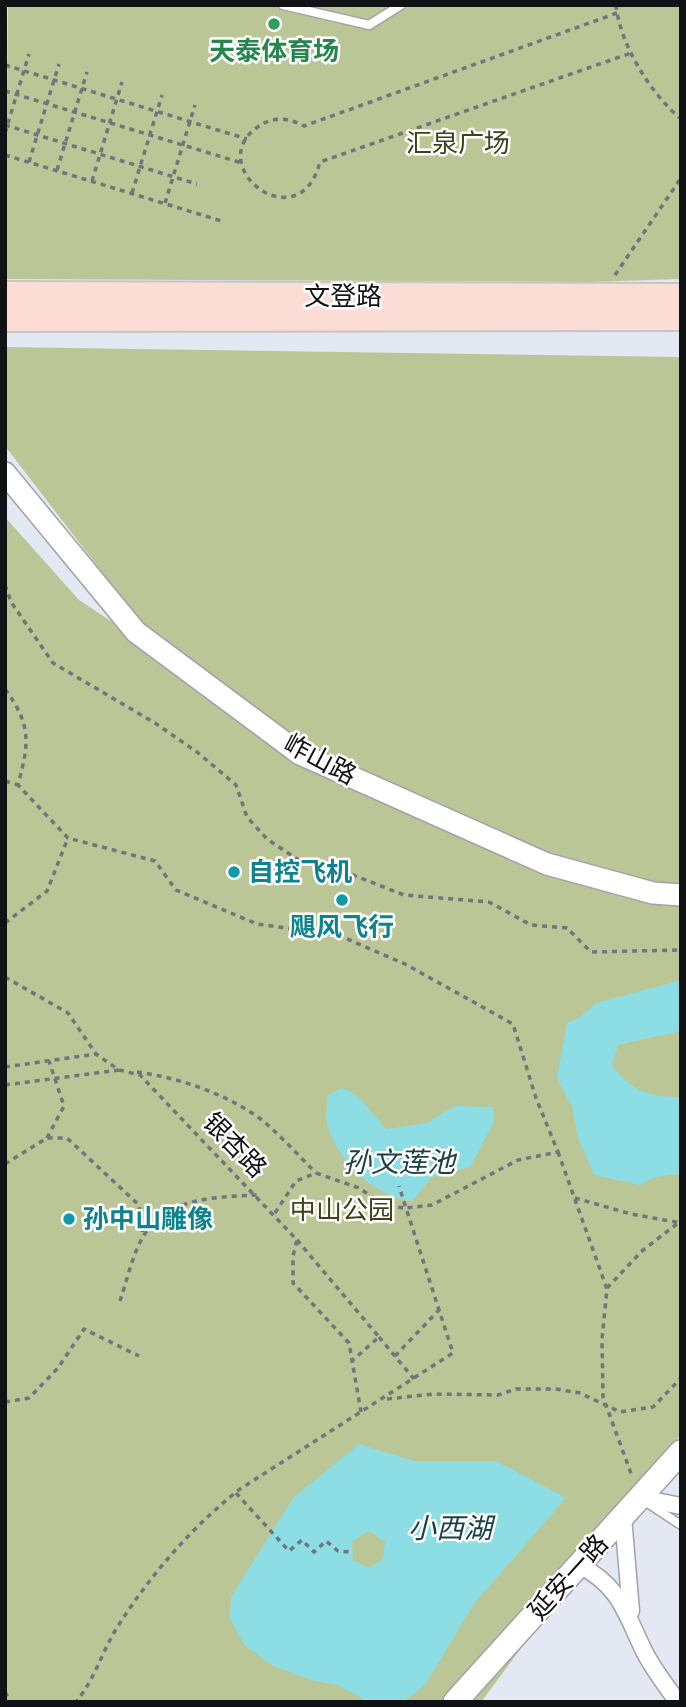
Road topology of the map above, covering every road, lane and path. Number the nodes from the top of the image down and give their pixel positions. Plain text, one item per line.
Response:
1 (282, 5) edge
2 (401, 5) edge
3 (616, 5) edge
4 (617, 13) junction
5 (631, 53) junction
6 (29, 54) dead end
7 (59, 64) dead end
8 (5, 65) edge
9 (24, 71) junction
10 (87, 72) dead end
11 (54, 80) junction
12 (122, 82) dead end
13 (82, 88) junction
14 (5, 90) edge
15 (17, 94) junction
16 (162, 95) dead end
17 (117, 99) junction
18 (47, 103) junction
19 (195, 105) dead end
20 (157, 111) junction
21 (75, 112) junction
22 (681, 119) edge
23 (190, 121) junction
24 (110, 122) junction
25 (6, 126) edge
26 (5, 133) edge
27 (37, 135) junction
28 (150, 135) junction
29 (247, 139) junction
30 (65, 144) junction
31 (183, 145) junction
32 (100, 154) junction
33 (5, 155) edge
34 (29, 162) junction
35 (242, 163) junction
36 (140, 167) junction
37 (57, 170) junction
38 (173, 177) junction
39 (681, 178) edge
40 (92, 181) junction
41 (197, 184) dead end
42 (132, 193) junction
43 (165, 204) junction
44 (225, 222) dead end
45 (5, 295) edge
46 (600, 297) junction
47 (681, 297) edge
48 (681, 317) edge
49 (5, 318) edge
50 (5, 473) edge
51 (5, 585) edge
52 (5, 689) edge
53 (5, 781) edge
54 (18, 785) junction
55 (68, 838) junction
56 (681, 895) edge
57 (5, 923) edge
58 (681, 950) edge
59 (5, 977) edge
60 (96, 1054) junction
61 (49, 1061) junction
62 (5, 1068) edge
63 (119, 1070) junction
64 (56, 1078) junction
65 (5, 1085) edge
66 (47, 1138) junction
67 (558, 1152) junction
68 (5, 1164) edge
69 (316, 1173) junction
70 (399, 1186) dead end
71 (257, 1195) junction
72 (575, 1198) junction
73 (406, 1208) junction
74 (275, 1213) junction
75 (679, 1223) edge
76 (143, 1236) junction
77 (297, 1240) junction
78 (607, 1289) junction
79 (120, 1301) dead end
80 (439, 1310) junction
81 (379, 1338) junction
82 (139, 1356) dead end
83 (395, 1356) junction
84 (353, 1360) junction
85 (681, 1378) edge
86 (414, 1379) junction
87 (382, 1400) junction
88 (5, 1402) edge
89 (606, 1405) junction
90 (361, 1413) junction
91 (681, 1452) edge
92 (235, 1492) junction
93 (641, 1498) junction
94 (681, 1506) edge
95 (623, 1517) junction
96 (681, 1525) edge
97 (352, 1552) dead end
98 (579, 1565) junction
99 (632, 1620) junction
100 (5, 1692) edge
101 (11, 1702) edge
102 (76, 1702) edge
103 (456, 1702) edge
104 (678, 1702) edge

1 - 2 lane
3 - 4 path
4 - 5 path
4 - 29 path
5 - 22 path
5 - 35 path
6 - 9 path
7 - 11 path
8 - 9 path
9 - 11 path
9 - 15 path
10 - 13 path
11 - 13 path
11 - 18 path
12 - 17 path
13 - 17 path
13 - 21 path
14 - 15 path
15 - 18 path
15 - 25 path
16 - 20 path
17 - 20 path
17 - 24 path
18 - 21 path
18 - 27 path
19 - 23 path
20 - 23 path
20 - 28 path
21 - 24 path
21 - 30 path
23 - 29 path
23 - 31 path
24 - 28 path
24 - 32 path
25 - 26 path
25 - 27 path
27 - 30 path
27 - 34 path
28 - 31 path
28 - 36 path
29 - 35 path
30 - 32 path
30 - 37 path
31 - 35 path
31 - 38 path
32 - 36 path
32 - 40 path
33 - 34 path
34 - 37 path
36 - 38 path
36 - 42 path
37 - 40 path
38 - 41 path
38 - 43 path
39 - 46 path
40 - 42 path
42 - 43 path
43 - 44 path
45 - 46 main road, 文登路
46 - 47 main road, 文登路
48 - 49 main road, 文登路
50 - 56 street, 岞山路
51 - 58 path
52 - 54 path
53 - 54 path
54 - 55 path
55 - 57 path
55 - 67 path
59 - 60 path
60 - 61 path
60 - 63 path, 银杏路
61 - 62 path
61 - 64 path
63 - 64 path
63 - 69 path
63 - 71 path, 银杏路
64 - 65 path
64 - 66 path
66 - 68 path
66 - 76 path
67 - 72 path
67 - 73 path
69 - 73 path
69 - 74 path
70 - 73 path
71 - 74 path, 银杏路
71 - 76 path
72 - 75 path
72 - 78 path
73 - 80 path
74 - 77 path, 银杏路
75 - 78 path
76 - 79 path
77 - 81 path, 银杏路
77 - 84 path
78 - 89 path
80 - 83 path
80 - 86 path
81 - 83 path, 银杏路
81 - 84 path
82 - 88 path
83 - 86 path, 银杏路
84 - 90 path
85 - 89 path
86 - 87 path
87 - 89 path
87 - 90 path
89 - 93 path
90 - 92 path
91 - 93 main road, 延安一路
92 - 97 path
92 - 102 path
93 - 94 street
93 - 95 main road, 延安一路
93 - 96 lane
95 - 98 main road, 延安一路
95 - 99 street
98 - 99 street
98 - 103 main road, 延安一路
99 - 104 street
100 - 101 path

